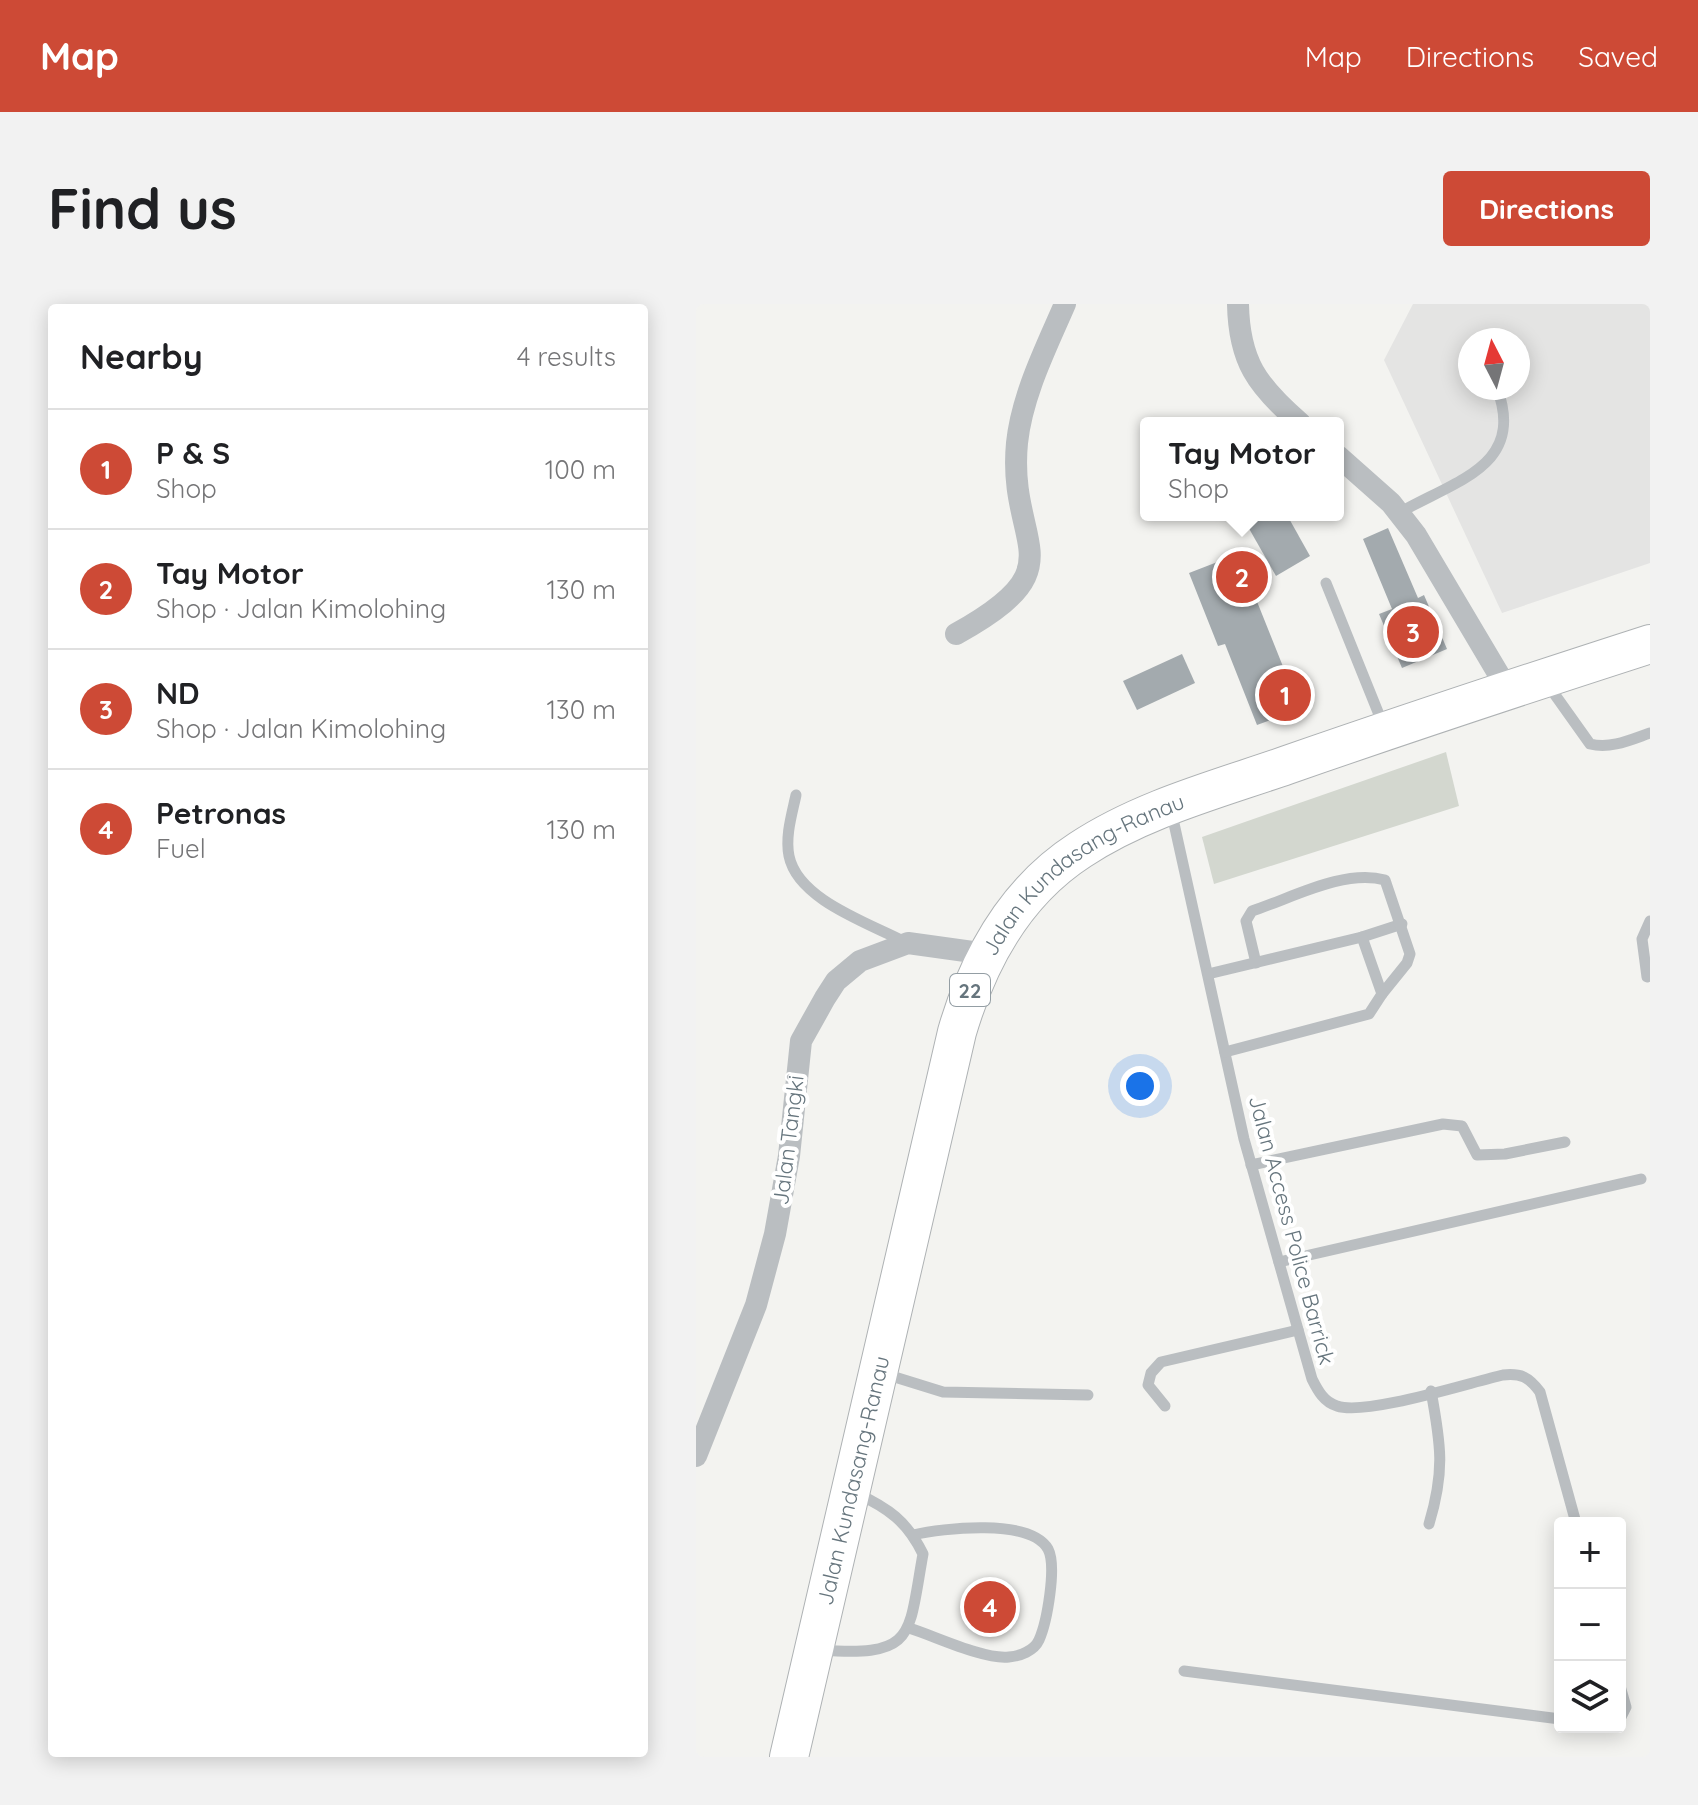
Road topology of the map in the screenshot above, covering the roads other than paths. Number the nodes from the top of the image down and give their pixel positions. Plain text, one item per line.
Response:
1 (1065, 304) edge
2 (1238, 304) edge
3 (1502, 400) edge
4 (1294, 417) edge
5 (1344, 462) edge
6 (1399, 513) junction
7 (1326, 583) dead end
8 (956, 634) dead end
9 (1650, 644) edge
10 (1544, 679) junction
11 (1508, 690) junction
12 (1386, 731) junction
13 (1650, 733) edge
14 (796, 795) dead end
15 (1170, 805) junction
16 (1650, 921) edge
17 (1402, 924) junction
18 (1362, 937) junction
19 (908, 943) junction
20 (987, 954) junction
21 (1256, 963) junction
22 (1208, 974) junction
23 (1649, 981) edge
24 (1382, 994) junction
25 (1225, 1052) junction
26 (1565, 1142) dead end
27 (1251, 1165) junction
28 (1641, 1179) dead end
29 (1279, 1262) junction
30 (1298, 1330) junction
31 (881, 1372) junction
32 (1431, 1391) junction
33 (1088, 1395) dead end
34 (1165, 1406) dead end
35 (696, 1456) edge
36 (852, 1492) junction
37 (1574, 1517) edge
38 (1429, 1524) dead end
39 (913, 1535) junction
40 (909, 1628) junction
41 (814, 1649) junction
42 (1184, 1671) dead end
43 (1554, 1718) edge
44 (789, 1757) edge

1 - 8 street
2 - 4 street
3 - 6 lane
5 - 6 street
6 - 11 street
7 - 12 lane
9 - 10 highway, Jalan Kundasang-Ranau / 22
10 - 11 highway, Jalan Kundasang-Ranau / 22
10 - 13 lane
11 - 12 highway, Jalan Kundasang-Ranau / 22
12 - 15 highway, Jalan Kundasang-Ranau / 22
14 - 19 lane
15 - 20 highway, Jalan Kundasang-Ranau / 22
15 - 22 lane, Jalan Access Police Barrick
16 - 23 lane
17 - 18 lane
17 - 21 lane
17 - 24 lane
18 - 21 lane
18 - 24 lane
19 - 20 street, Jalan Tangki
19 - 35 street, Jalan Tangki
20 - 31 highway, Jalan Kundasang-Ranau / 22
21 - 22 lane
22 - 25 lane, Jalan Access Police Barrick
24 - 25 lane
25 - 27 lane, Jalan Access Police Barrick
26 - 27 lane
27 - 29 lane, Jalan Access Police Barrick
28 - 29 lane
29 - 30 lane, Jalan Access Police Barrick
30 - 32 lane, Jalan Access Police Barrick
30 - 34 lane
31 - 33 lane
31 - 36 highway, Jalan Kundasang-Ranau / 22
32 - 37 lane, Jalan Access Police Barrick
32 - 38 lane
36 - 39 lane
36 - 41 highway, Jalan Kundasang-Ranau / 22
39 - 40 lane
39 - 40 lane
40 - 41 lane
41 - 44 highway, Jalan Kundasang-Ranau / 22
42 - 43 lane

